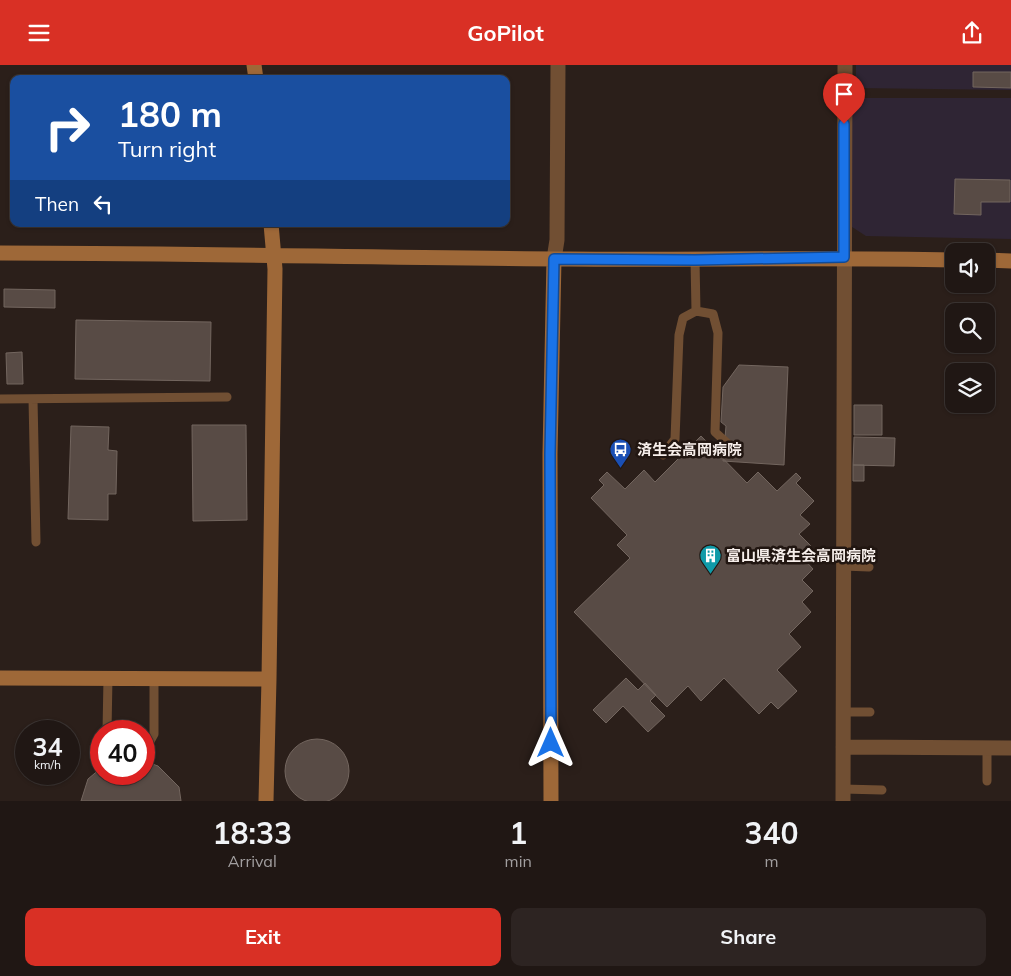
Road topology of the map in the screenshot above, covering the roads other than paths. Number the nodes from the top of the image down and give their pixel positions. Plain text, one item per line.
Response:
1 (558, 65) edge
2 (845, 65) edge
3 (272, 227) edge
4 (0, 253) edge
5 (275, 254) junction
6 (844, 257) junction
7 (554, 259) junction
8 (695, 260) junction
9 (945, 260) edge
10 (995, 260) edge
11 (1011, 261) edge
12 (696, 311) junction
13 (227, 397) dead end
14 (0, 399) edge
15 (33, 399) junction
16 (737, 452) dead end
17 (663, 455) dead end
18 (36, 542) dead end
19 (844, 566) junction
20 (870, 567) dead end
21 (0, 678) edge
22 (108, 678) junction
23 (154, 678) junction
24 (269, 679) junction
25 (843, 712) junction
26 (870, 712) dead end
27 (108, 720) edge
28 (154, 720) edge
29 (844, 747) junction
30 (987, 747) junction
31 (1011, 748) edge
32 (988, 781) dead end
33 (882, 790) dead end
34 (843, 795) edge
35 (266, 801) edge
36 (551, 801) edge

1 - 7 street
2 - 6 street
3 - 5 street
4 - 5 street
5 - 7 street
5 - 24 street
6 - 8 street
6 - 9 street
6 - 19 street
7 - 8 street
7 - 36 street
8 - 12 lane
10 - 11 street
12 - 16 lane
12 - 17 lane
13 - 15 lane
14 - 15 lane
15 - 18 lane
19 - 20 lane
19 - 25 street
21 - 22 street
22 - 23 street
22 - 27 lane
23 - 24 street
23 - 28 lane
24 - 35 street
25 - 26 lane
25 - 29 street
29 - 30 street
29 - 34 street
30 - 31 street
30 - 32 lane
33 - 34 lane

